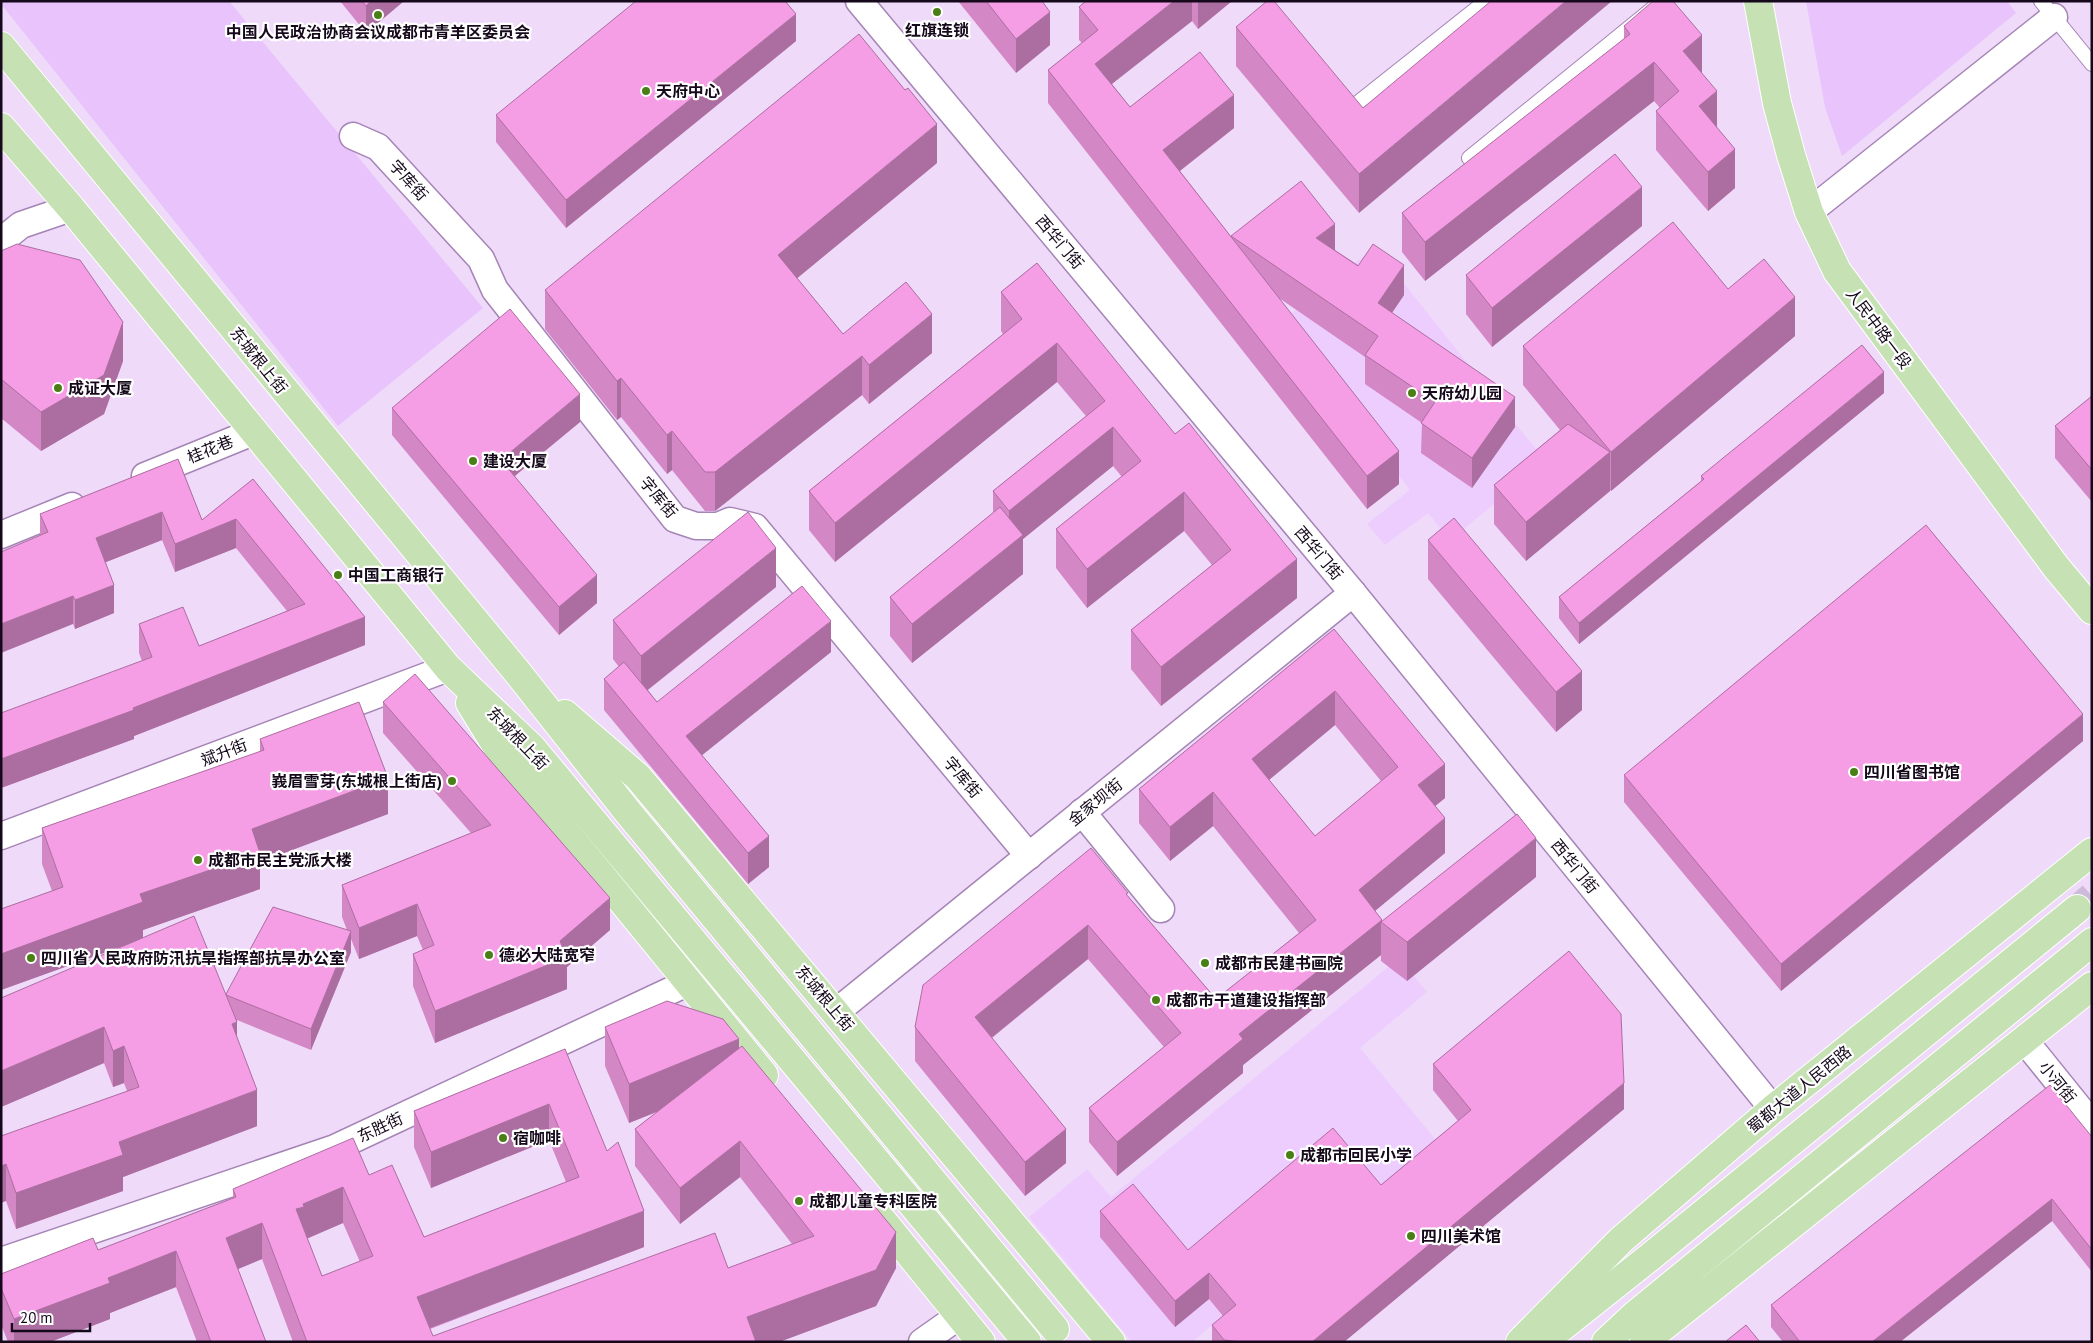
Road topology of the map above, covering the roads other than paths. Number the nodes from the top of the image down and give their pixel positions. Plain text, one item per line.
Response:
1 (859, 1) edge
2 (1486, 1) edge
3 (1662, 1) edge
4 (1758, 1) edge
5 (2047, 9) edge
6 (1, 46) edge
7 (2092, 64) edge
8 (1338, 93) edge
9 (1, 127) edge
10 (353, 136) dead end
11 (1469, 158) edge
12 (72, 208) junction
13 (1809, 212) junction
14 (1, 242) edge
15 (253, 432) junction
16 (127, 484) edge
17 (91, 498) edge
18 (1, 536) edge
19 (1353, 593) junction
20 (2092, 610) edge
21 (448, 668) junction
22 (518, 673) junction
23 (1082, 812) junction
24 (1, 836) edge
25 (1029, 856) junction
26 (2086, 862) edge
27 (1162, 909) dead end
28 (2076, 909) tunnel mouth
29 (2092, 942) edge
30 (689, 982) junction
31 (2092, 986) edge
32 (836, 1012) junction
33 (2025, 1040) junction
34 (777, 1090) edge
35 (1773, 1109) junction
36 (2092, 1124) edge
37 (858, 1192) edge
38 (1, 1261) edge
39 (959, 1316) junction
40 (1055, 1329) dead end
41 (922, 1342) edge
42 (981, 1342) edge
43 (1027, 1342) edge
44 (1112, 1342) edge
45 (1520, 1342) edge
46 (1542, 1342) edge
47 (1606, 1342) edge
48 (1644, 1342) edge

1 - 19 street, 西华门街
2 - 8 lane
3 - 11 lane
4 - 13 main road, 人民中路一段
5 - 7 lane
5 - 13 street
6 - 22 main road, 东城根上街
9 - 12 main road, 东城根上街
10 - 25 street, 字库街
12 - 14 street
12 - 15 main road, 东城根上街
13 - 20 main road, 人民中路一段
15 - 16 street, 桂花巷
15 - 21 main road, 东城根上街
17 - 18 street
19 - 23 street, 金家坝街
19 - 35 street, 西华门街
21 - 24 street, 斌升街
21 - 30 main road, 东城根上街
21 - 43 main road, 东城根上街
22 - 32 main road, 东城根上街
22 - 40 main road, 东城根上街
23 - 25 street, 金家坝街
23 - 27 street
25 - 32 street, 金家坝街
26 - 35 main road, 蜀都大道人民西路
28 - 46 main road
29 - 47 main road
30 - 34 main road, 东城根上街
30 - 38 street, 东胜街
31 - 33 main road
32 - 44 main road, 东城根上街
33 - 36 street, 小河街
33 - 48 main road
35 - 45 main road, 蜀都大道人民西路
37 - 39 main road
39 - 41 street
39 - 42 main road

